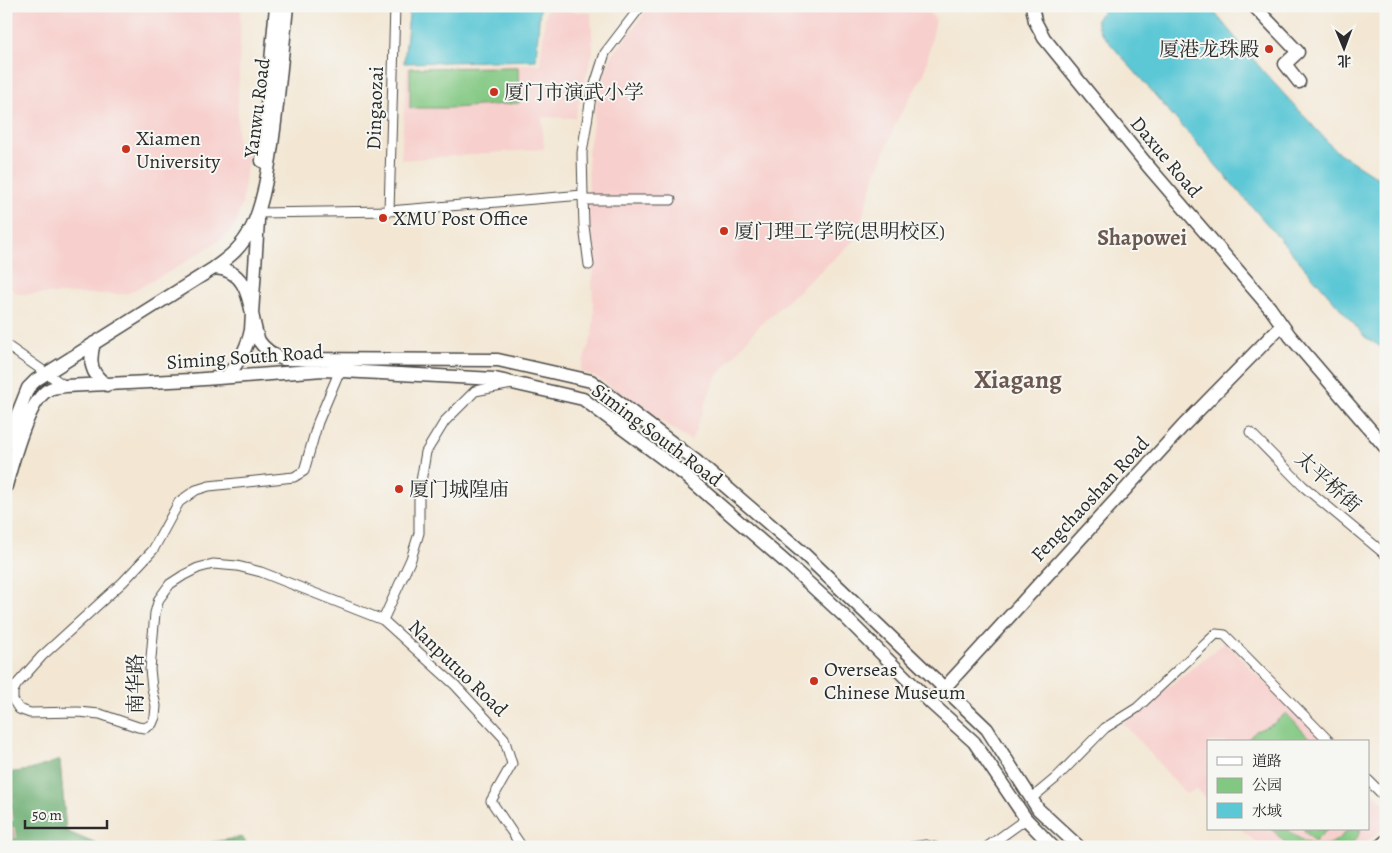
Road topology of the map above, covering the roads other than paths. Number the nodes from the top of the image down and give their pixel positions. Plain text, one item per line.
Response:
1 (276, 6) edge
2 (287, 6) edge
3 (396, 6) edge
4 (641, 6) edge
5 (1254, 6) edge
6 (1031, 8) edge
7 (1299, 82) dead end
8 (583, 198) junction
9 (671, 200) dead end
10 (389, 211) junction
11 (258, 213) junction
12 (589, 265) dead end
13 (214, 268) junction
14 (252, 314) junction
15 (1282, 325) junction
16 (94, 343) junction
17 (6, 345) edge
18 (340, 370) junction
19 (46, 373) junction
20 (226, 377) junction
21 (107, 384) junction
22 (517, 384) junction
23 (65, 386) junction
24 (1250, 432) dead end
25 (6, 443) edge
26 (1386, 448) edge
27 (6, 486) edge
28 (1386, 555) edge
29 (382, 620) junction
30 (943, 689) junction
31 (931, 702) junction
32 (1328, 740) edge
33 (1370, 782) edge
34 (1032, 798) junction
35 (1386, 798) edge
36 (1026, 819) junction
37 (1386, 841) edge
38 (522, 847) edge
39 (911, 847) edge
40 (936, 847) edge
41 (987, 847) edge
42 (1053, 847) edge
43 (1079, 847) edge
44 (1379, 847) edge

1 - 11 main road, Yanwu Road
2 - 11 main road, Yanwu Road
3 - 10 street, Dingaozai
4 - 8 street
5 - 7 main road
6 - 15 main road, Daxue Road
8 - 9 street
8 - 10 street
8 - 12 street
10 - 11 street
11 - 13 main road
11 - 14 main road, Yanwu Road
13 - 14 main road, Siming South Road
13 - 16 main road
14 - 20 main road, Yanwu Road
14 - 30 main road, Siming South Road
15 - 26 main road, Daxue Road
15 - 30 main road, Fengchaoshan Road
16 - 19 main road
16 - 21 main road
17 - 19 street
18 - 20 main road, Siming South Road
18 - 22 main road, Siming South Road
18 - 29 street, 南华路
19 - 23 street
19 - 25 main road
20 - 21 main road, Siming South Road
21 - 23 main road, Siming South Road
22 - 29 street
22 - 31 main road, Siming South Road
23 - 27 main road, Siming South Road
24 - 28 street, 太平桥街
29 - 38 street, Nanputuo Road
30 - 31 main road, Fengchaoshan Road
30 - 34 main road, Siming South Road
31 - 36 main road, Siming South Road
32 - 34 street
33 - 35 street
34 - 43 main road, Siming South Road
36 - 41 street
36 - 42 main road, Siming South Road
37 - 44 main road
39 - 40 street

